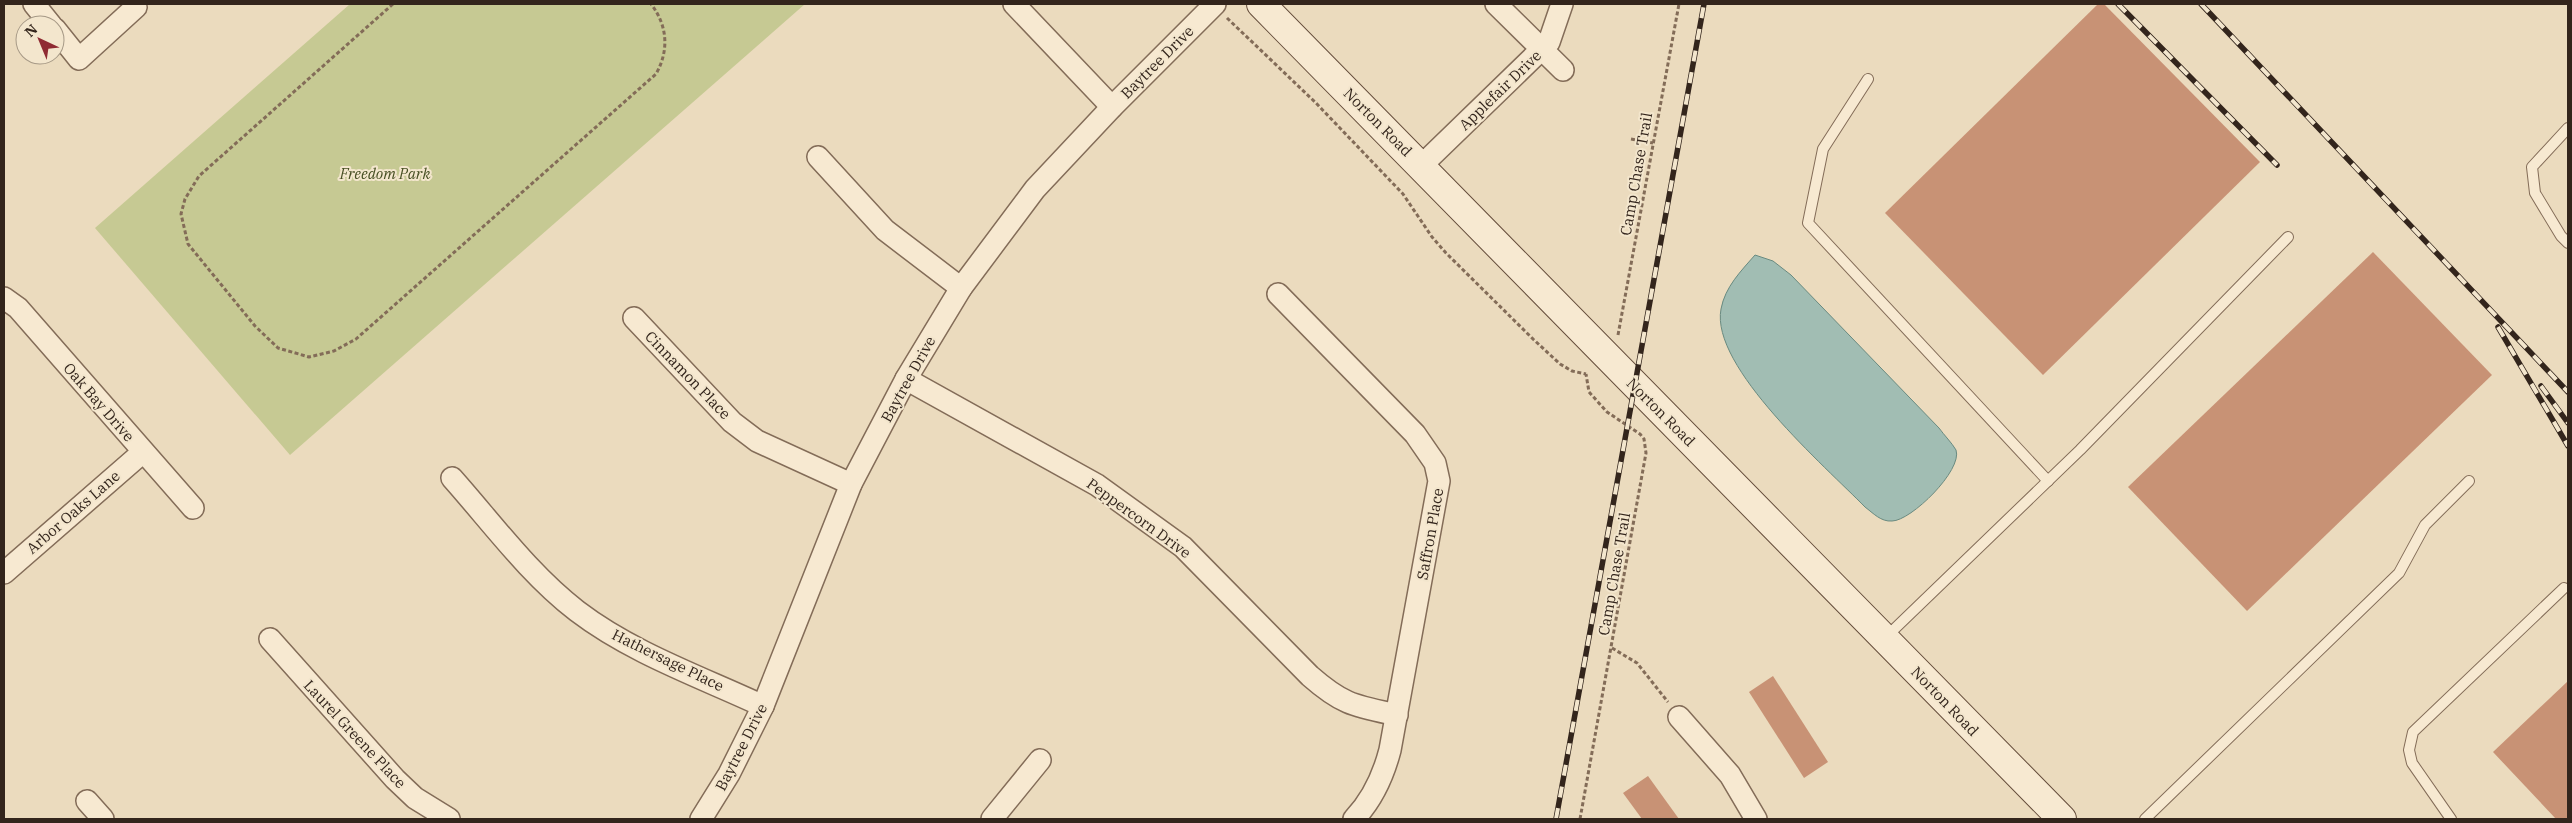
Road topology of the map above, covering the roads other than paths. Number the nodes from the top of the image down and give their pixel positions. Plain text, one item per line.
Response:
1 (34, 4) edge
2 (134, 4) edge
3 (1014, 4) edge
4 (1261, 4) edge
5 (1496, 4) edge
6 (1562, 4) edge
7 (1214, 5) edge
8 (43, 15) edge
9 (65, 41) edge
10 (1542, 50) junction
11 (1563, 70) dead end
12 (1868, 79) dead end
13 (1112, 107) junction
14 (2568, 128) edge
15 (818, 157) dead end
16 (1422, 166) junction
17 (2288, 237) dead end
18 (2568, 243) edge
19 (961, 288) junction
20 (1278, 294) dead end
21 (4, 298) edge
22 (634, 318) dead end
23 (906, 379) junction
24 (143, 452) junction
25 (452, 478) dead end
26 (2048, 481) junction
27 (2469, 481) dead end
28 (851, 484) junction
29 (193, 508) dead end
30 (4, 573) edge
31 (2564, 588) dead end
32 (1885, 639) junction
33 (270, 640) dead end
34 (763, 706) junction
35 (1397, 714) junction
36 (1679, 717) road end
37 (1040, 760) dead end
38 (87, 800) dead end
39 (103, 819) edge
40 (450, 819) edge
41 (701, 819) edge
42 (992, 819) edge
43 (1354, 819) edge
44 (1756, 819) edge
45 (2062, 819) edge
46 (2145, 819) edge
47 (2451, 819) edge

1 - 8 street
2 - 9 street
3 - 13 street
4 - 16 main road, Norton Road
5 - 10 street
6 - 10 street, Applefair Drive
7 - 13 street, Baytree Drive
10 - 11 street
10 - 16 street, Applefair Drive
12 - 26 lane
13 - 19 street, Baytree Drive
14 - 18 lane
15 - 19 street
16 - 32 main road, Norton Road
17 - 26 lane
19 - 23 street, Baytree Drive
20 - 35 street, Saffron Place
21 - 24 street, Oak Bay Drive
22 - 28 street, Cinnamon Place
23 - 28 street, Baytree Drive
23 - 35 street, Peppercorn Drive
24 - 29 street, Oak Bay Drive
24 - 30 street, Arbor Oaks Lane
25 - 34 street, Hathersage Place
26 - 32 lane
27 - 46 lane
28 - 34 street, Baytree Drive
31 - 47 lane
32 - 45 main road, Norton Road
33 - 40 street, Laurel Greene Place
34 - 41 street, Baytree Drive
35 - 43 street, Saffron Place
36 - 44 street
37 - 42 street
38 - 39 street

